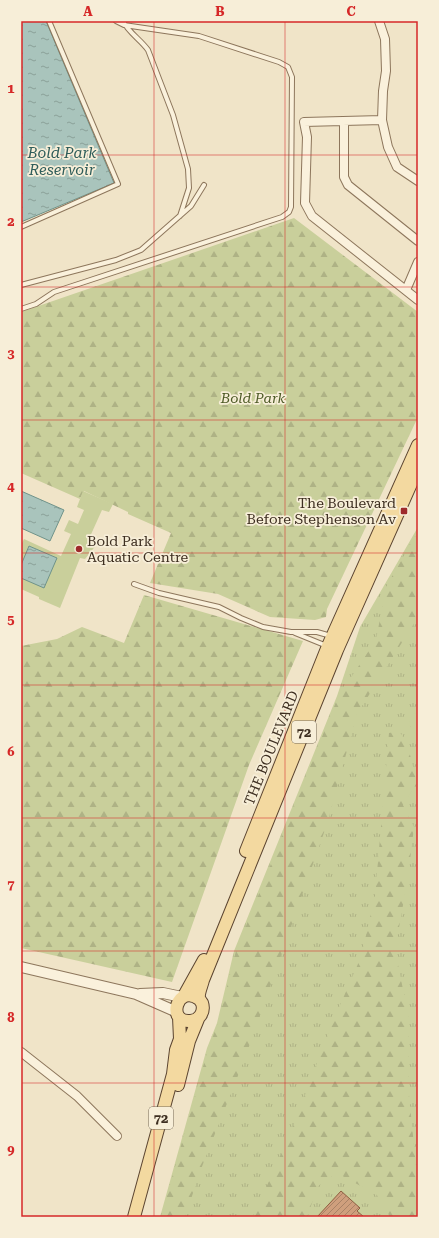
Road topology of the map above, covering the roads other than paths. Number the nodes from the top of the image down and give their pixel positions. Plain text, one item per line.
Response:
1 (49, 21) edge
2 (116, 21) edge
3 (379, 21) edge
4 (124, 23) edge
5 (382, 120) junction
6 (344, 121) junction
7 (418, 181) edge
8 (204, 185) dead end
9 (179, 216) junction
10 (21, 227) edge
11 (418, 241) edge
12 (418, 262) edge
13 (21, 285) edge
14 (406, 290) junction
15 (418, 300) edge
16 (21, 309) edge
17 (418, 445) edge
18 (418, 468) edge
19 (134, 584) dead end
20 (291, 632) junction
21 (335, 643) junction
22 (21, 967) edge
23 (136, 994) junction
24 (183, 997) junction
25 (199, 999) junction
26 (178, 1014) junction
27 (198, 1019) junction
28 (21, 1052) edge
29 (118, 1136) dead end
30 (134, 1217) edge
31 (142, 1217) edge

1 - 10 lane
2 - 4 lane
3 - 5 street
4 - 9 lane
4 - 16 lane
5 - 6 street
5 - 7 street
6 - 11 street
6 - 14 street
8 - 9 lane
9 - 13 lane
12 - 14 street
14 - 15 street
17 - 21 main road, THE BOULEVARD / 72
18 - 21 main road, THE BOULEVARD / 72
19 - 20 lane
20 - 21 lane
20 - 21 lane
21 - 24 main road, THE BOULEVARD / 72
21 - 25 main road, THE BOULEVARD / 72
22 - 23 street
23 - 24 street
23 - 26 street
24 - 25 main road
24 - 26 main road, THE BOULEVARD / 72
25 - 27 main road, THE BOULEVARD / 72
26 - 27 main road
26 - 30 main road, THE BOULEVARD / 72
27 - 31 main road, THE BOULEVARD / 72
28 - 29 street

